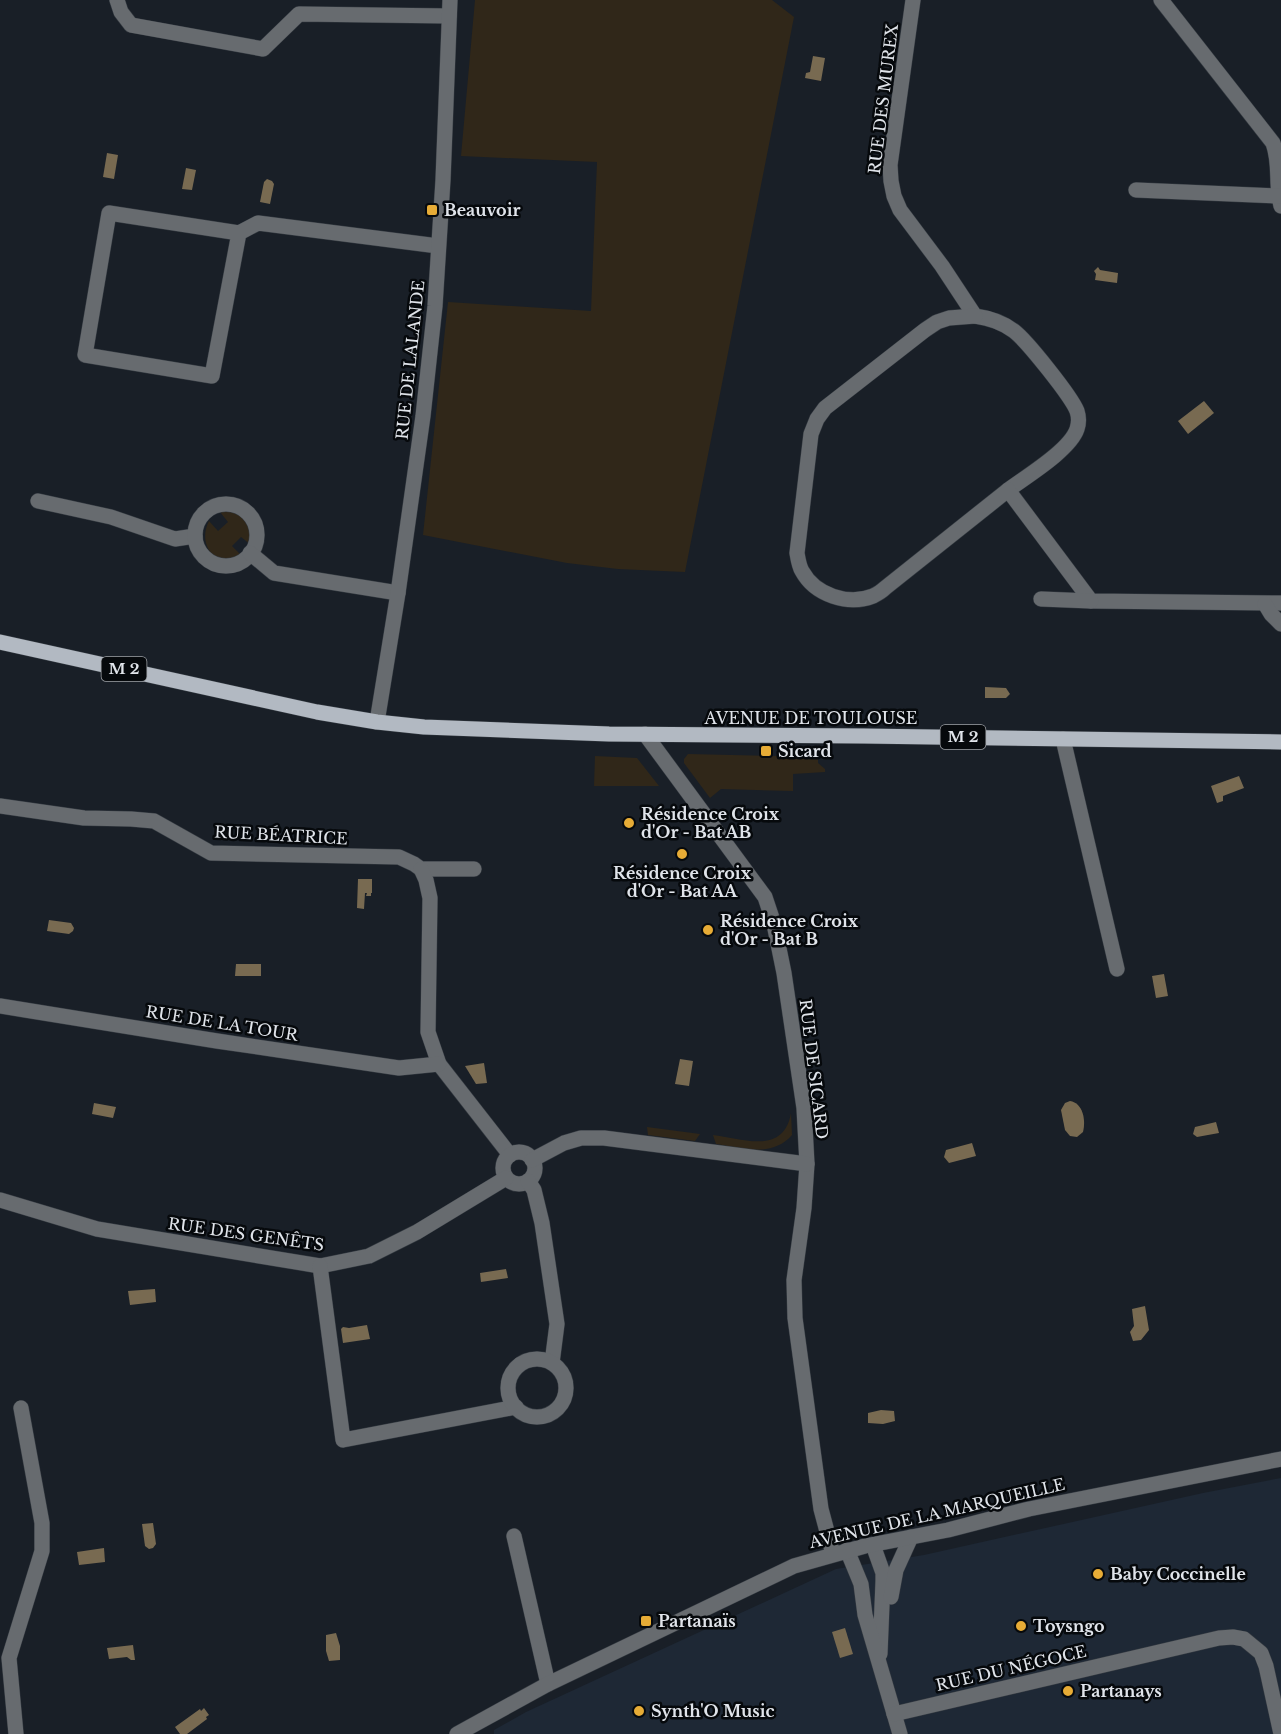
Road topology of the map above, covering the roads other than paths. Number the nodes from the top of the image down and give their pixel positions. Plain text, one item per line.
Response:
1 (117, 0) edge
2 (450, 0) edge
3 (913, 0) edge
4 (1161, 0) edge
5 (299, 7) edge
6 (449, 16) junction
7 (1136, 190) dead end
8 (1280, 201) edge
9 (238, 233) junction
10 (438, 246) junction
11 (975, 316) junction
12 (1008, 490) junction
13 (38, 501) dead end
14 (195, 536) junction
15 (250, 553) junction
16 (398, 593) junction
17 (1041, 599) dead end
18 (1091, 601) junction
19 (1281, 603) edge
20 (1265, 604) junction
21 (1281, 624) edge
22 (0, 642) edge
23 (377, 722) junction
24 (645, 734) junction
25 (1063, 739) junction
26 (1278, 745) edge
27 (0, 806) edge
28 (421, 869) junction
29 (474, 869) dead end
30 (1117, 969) dead end
31 (0, 1006) edge
32 (439, 1064) junction
33 (510, 1155) junction
34 (532, 1160) junction
35 (807, 1164) junction
36 (506, 1178) junction
37 (528, 1181) junction
38 (0, 1200) edge
39 (320, 1266) junction
40 (552, 1362) junction
41 (516, 1407) junction
42 (21, 1408) dead end
43 (1281, 1459) edge
44 (514, 1536) dead end
45 (911, 1537) junction
46 (873, 1545) junction
47 (840, 1552) junction
48 (881, 1635) junction
49 (879, 1660) junction
50 (548, 1684) junction
51 (894, 1714) junction
52 (16, 1734) edge
53 (457, 1734) edge
54 (900, 1734) edge
55 (1281, 1734) edge

1 - 5 street
2 - 6 street, RUE DE LALANDE
3 - 11 street, RUE DES MUREX
4 - 8 street
5 - 6 street
6 - 10 street, RUE DE LALANDE
7 - 8 street
9 - 9 street
9 - 10 street
10 - 16 street, RUE DE LALANDE
11 - 12 street
11 - 12 street
12 - 18 street
13 - 14 street
14 - 15 street
14 - 15 street
15 - 16 street
16 - 23 street, RUE DE LALANDE
17 - 18 street
18 - 20 street
19 - 20 street
20 - 21 street
22 - 23 main road, M 2
23 - 24 main road, AVENUE DE TOULOUSE / M 2
24 - 25 main road, AVENUE DE TOULOUSE / M 2
24 - 35 street, RUE DE SICARD
25 - 26 main road, AVENUE DE TOULOUSE / M 2
25 - 30 street
27 - 28 street, RUE BÉATRICE
28 - 29 street, RUE BÉATRICE
28 - 32 street
31 - 32 street, RUE DE LA TOUR
32 - 33 street
33 - 34 street
33 - 36 street
34 - 35 street
34 - 37 street
35 - 47 street, RUE DE SICARD
36 - 37 street
36 - 39 street, RUE DES GENÊTS
37 - 40 street
38 - 39 street, RUE DES GENÊTS
39 - 41 street
40 - 41 street
40 - 41 street
42 - 52 street
43 - 45 street, AVENUE DE LA MARQUEILLE
44 - 50 street
45 - 46 street, AVENUE DE LA MARQUEILLE
45 - 48 street
46 - 47 street, AVENUE DE LA MARQUEILLE
46 - 48 street
47 - 49 street, RUE DE SICARD
47 - 50 street, AVENUE DE LA MARQUEILLE
48 - 49 street
49 - 51 street, RUE DE SICARD
50 - 53 street, AVENUE DE LA MARQUEILLE
51 - 54 street, RUE DE SICARD
51 - 55 street, RUE DU NÉGOCE

